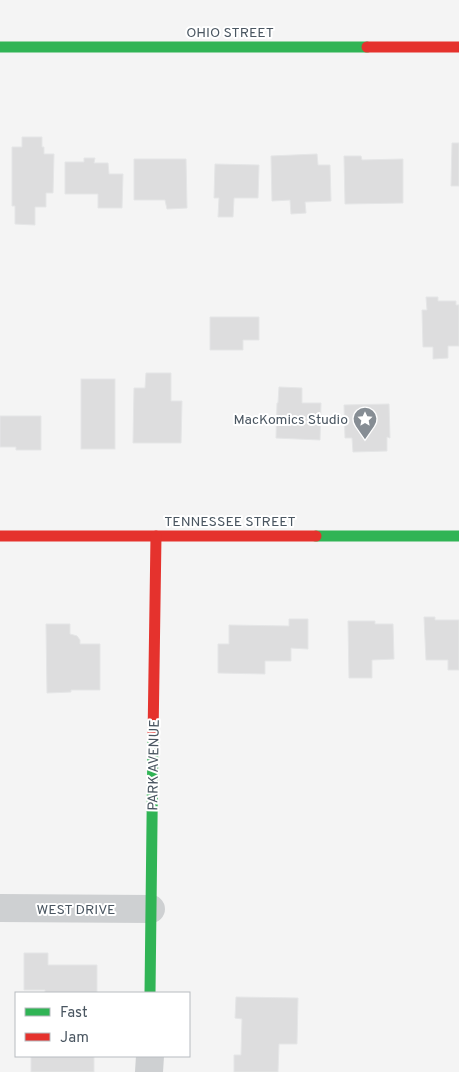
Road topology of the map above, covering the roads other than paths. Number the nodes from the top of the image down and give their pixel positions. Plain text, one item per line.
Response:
1 (0, 47) edge
2 (459, 47) edge
3 (0, 536) edge
4 (156, 536) junction
5 (459, 536) edge
6 (0, 908) edge
7 (151, 909) junction
8 (150, 992) edge
9 (150, 1057) edge
10 (150, 1072) edge

1 - 2 street, OHIO STREET
3 - 4 street, TENNESSEE STREET
4 - 5 street, TENNESSEE STREET
4 - 7 street, PARK AVENUE
6 - 7 street, WEST DRIVE
7 - 8 street, PARK AVENUE
9 - 10 street

